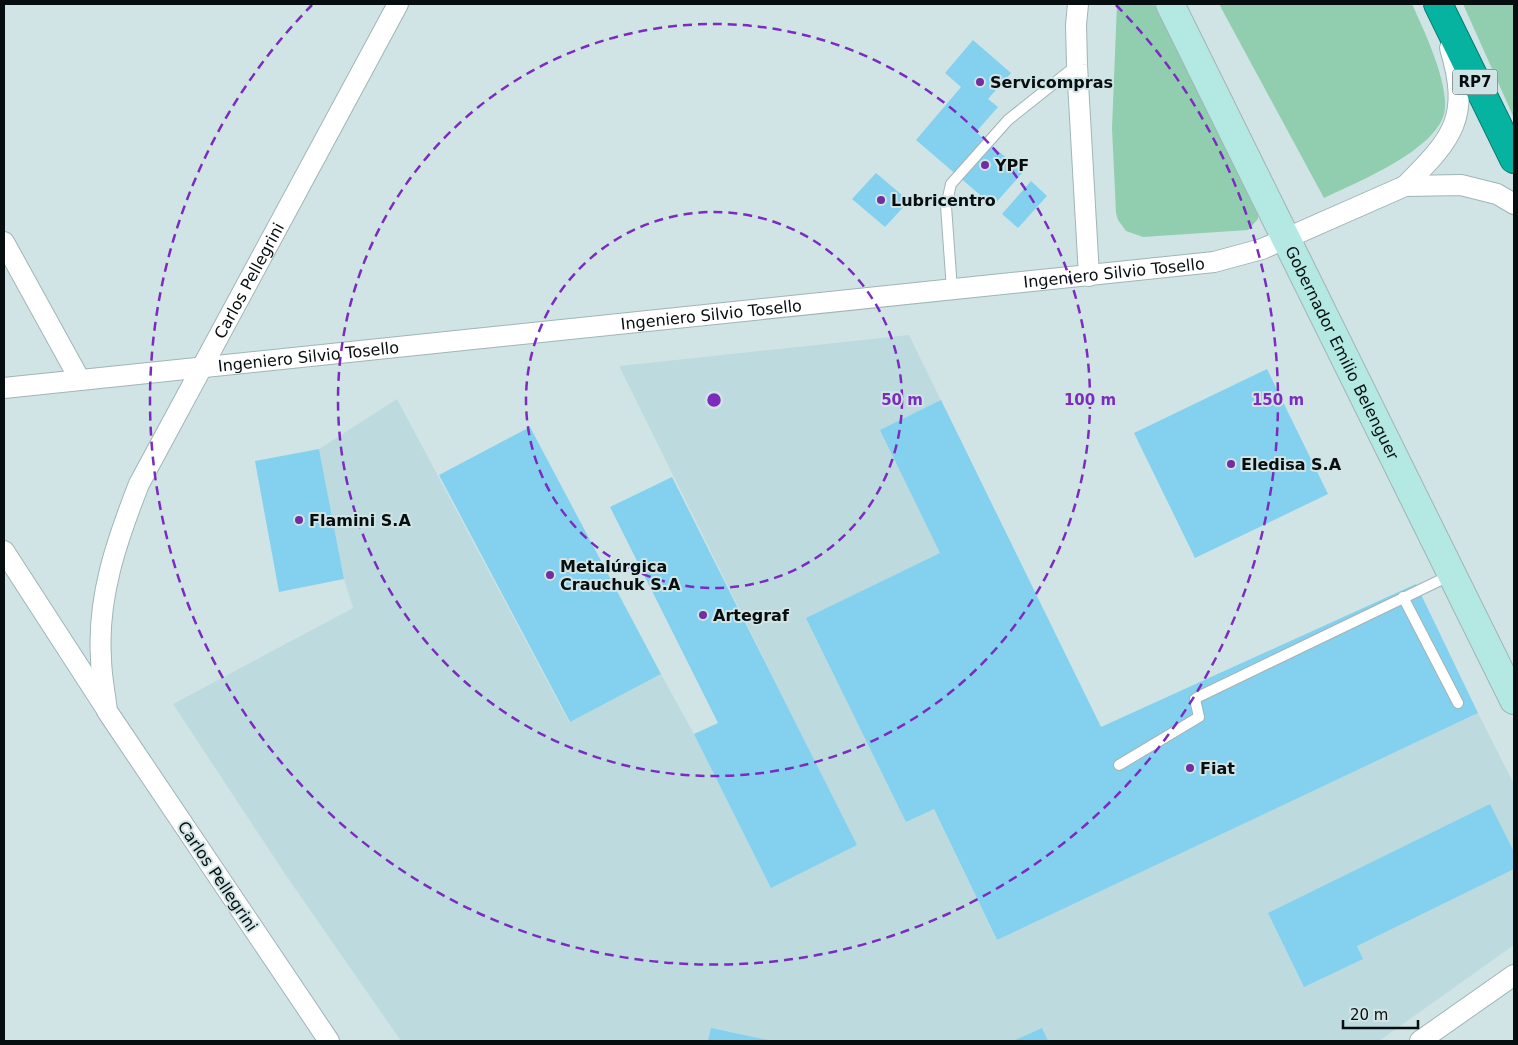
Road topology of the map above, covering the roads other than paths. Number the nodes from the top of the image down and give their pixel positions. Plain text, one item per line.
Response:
1 (398, 4) edge
2 (1078, 4) edge
3 (1170, 4) edge
4 (1438, 4) edge
5 (1077, 65) junction
6 (1514, 159) edge
7 (1405, 186) junction
8 (1514, 204) edge
9 (1286, 238) junction
10 (4, 242) edge
11 (1089, 276) junction
12 (952, 290) junction
13 (201, 367) junction
14 (80, 380) junction
15 (4, 388) edge
16 (4, 551) edge
17 (1452, 574) junction
18 (1403, 597) junction
19 (1514, 700) edge
20 (1458, 703) dead end
21 (107, 711) junction
22 (1119, 765) dead end
23 (1514, 975) edge
24 (330, 1041) edge
25 (1420, 1041) edge

1 - 13 street, Carlos Pellegrini
2 - 5 street
3 - 9 street, Gobernador Emilio Belenguer
4 - 6 highway, RP7
4 - 7 street, Ingeniero Silvio Tosello
5 - 11 street
5 - 12 lane
7 - 8 street, Ingeniero Silvio Tosello
7 - 9 street, Ingeniero Silvio Tosello
9 - 11 street, Ingeniero Silvio Tosello
9 - 17 street, Gobernador Emilio Belenguer
10 - 14 street
11 - 12 street, Ingeniero Silvio Tosello
12 - 13 street, Ingeniero Silvio Tosello
13 - 14 street, Ingeniero Silvio Tosello
13 - 21 street, Carlos Pellegrini
14 - 15 street, Ingeniero Silvio Tosello
16 - 21 street, Carlos Pellegrini
17 - 18 lane
17 - 19 street, Gobernador Emilio Belenguer
18 - 20 lane
18 - 22 lane
21 - 24 street, Carlos Pellegrini
23 - 25 street

